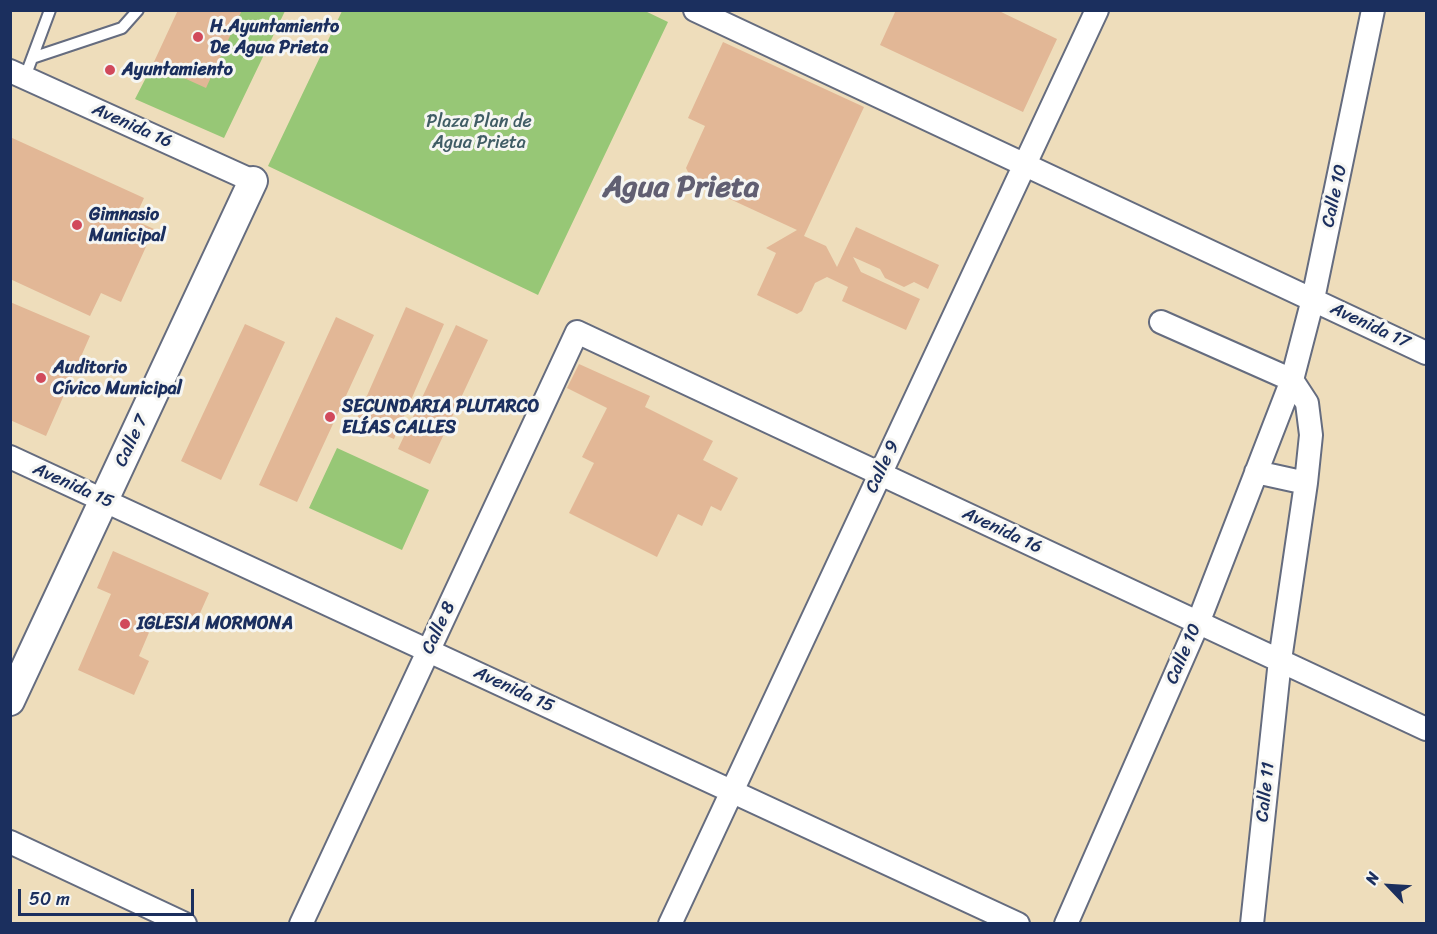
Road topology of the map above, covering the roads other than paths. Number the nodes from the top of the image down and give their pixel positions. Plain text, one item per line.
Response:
1 (50, 10) edge
2 (138, 10) edge
3 (695, 10) edge
4 (1096, 10) edge
5 (1373, 10) edge
6 (725, 17) edge
7 (23, 69) edge
8 (1024, 165) junction
9 (253, 181) joint
10 (1313, 299) junction
11 (1161, 322) dead end
12 (577, 332) joint
13 (1426, 353) edge
14 (1292, 380) junction
15 (10, 457) edge
16 (1256, 472) junction
17 (880, 474) junction
18 (1306, 483) junction
19 (104, 500) junction
20 (1198, 623) junction
21 (429, 650) junction
22 (1280, 660) junction
23 (10, 701) edge
24 (1426, 729) edge
25 (732, 791) junction
26 (10, 842) edge
27 (185, 924) edge
28 (301, 924) edge
29 (670, 924) edge
30 (1018, 924) edge
31 (1066, 924) edge
32 (1252, 924) edge

1 - 7 lane
2 - 7 lane
3 - 6 street, Avenida 17
4 - 8 street, Calle 9
5 - 10 street, Calle 10
6 - 8 street, Avenida 17
7 - 9 street, Avenida 16
8 - 10 street, Avenida 17
8 - 17 street, Calle 9
9 - 19 street, Calle 7
10 - 13 street, Avenida 17
10 - 14 street, Calle 10
11 - 14 street
12 - 17 street, Avenida 16
12 - 21 street, Calle 8
14 - 16 street, Calle 10
14 - 18 street
15 - 19 street, Avenida 15
16 - 18 street
16 - 20 street, Calle 10
17 - 20 street, Avenida 16
17 - 25 street, Calle 9
18 - 22 street
19 - 21 street, Avenida 15
19 - 23 street, Calle 7
20 - 22 street, Avenida 16
20 - 31 street, Calle 10
21 - 25 street, Avenida 15
21 - 28 street, Calle 8
22 - 24 street, Avenida 16
22 - 32 street, Calle 11
25 - 29 street, Calle 9
25 - 30 street, Avenida 15
26 - 27 street

